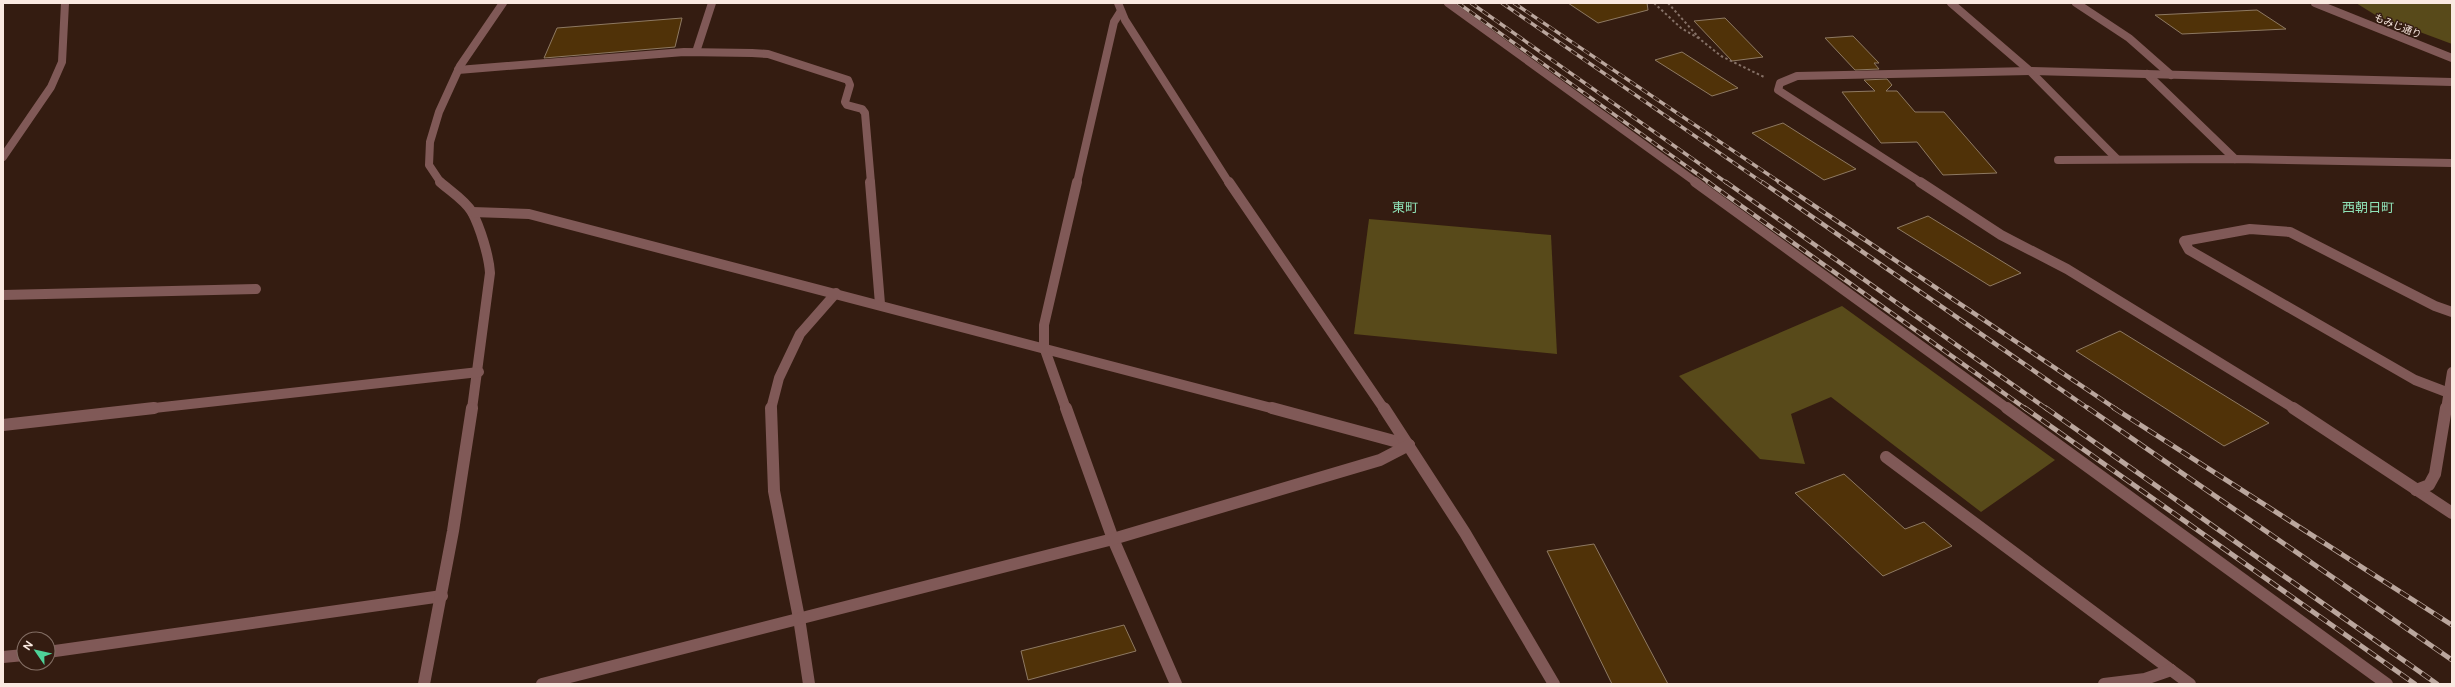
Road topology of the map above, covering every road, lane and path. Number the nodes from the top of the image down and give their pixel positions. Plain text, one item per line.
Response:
1 (65, 3) edge
2 (503, 3) edge
3 (712, 3) edge
4 (1448, 3) edge
5 (1654, 3) edge
6 (1668, 3) edge
7 (1951, 3) edge
8 (2076, 3) edge
9 (2315, 3) edge
10 (1120, 7) edge
11 (1701, 40) junction
12 (696, 52) junction
13 (2452, 58) edge
14 (458, 70) junction
15 (2030, 71) junction
16 (2147, 74) junction
17 (2171, 75) junction
18 (1767, 78) dead end
19 (2452, 82) edge
20 (3, 157) edge
21 (2235, 158) junction
22 (2117, 159) junction
23 (2058, 160) dead end
24 (2452, 163) edge
25 (472, 212) junction
26 (256, 289) dead end
27 (836, 293) junction
28 (3, 294) edge
29 (880, 304) junction
30 (2452, 312) edge
31 (1044, 347) junction
32 (479, 372) junction
33 (2452, 372) edge
34 (2449, 393) junction
35 (3, 425) edge
36 (1409, 445) junction
37 (1886, 457) dead end
38 (2416, 490) junction
39 (2452, 513) edge
40 (1113, 539) junction
41 (442, 596) junction
42 (799, 618) junction
43 (56, 651) edge
44 (16, 656) edge
45 (3, 658) edge
46 (2171, 670) junction
47 (424, 684) edge
48 (542, 684) edge
49 (809, 684) edge
50 (1176, 684) edge
51 (1554, 684) edge
52 (2104, 684) edge
53 (2190, 684) edge
54 (2387, 684) edge

1 - 20 street
2 - 14 street
3 - 12 street
4 - 54 street
5 - 11 path
6 - 11 path
7 - 15 street
8 - 17 street
9 - 13 street, もみじ通り
10 - 31 street
10 - 36 street
11 - 18 path
12 - 14 street
12 - 29 street
14 - 25 street
15 - 16 street
15 - 22 street
15 - 38 street
16 - 17 street
16 - 21 street
17 - 19 street
21 - 22 street
21 - 24 street
22 - 23 street
25 - 27 street
25 - 32 street
26 - 28 street
27 - 29 street
27 - 42 street
29 - 31 street
30 - 34 street
31 - 36 street
31 - 40 street
32 - 35 street
32 - 41 street
33 - 34 street
34 - 38 street
36 - 40 street
36 - 51 street
37 - 46 street
38 - 39 street
40 - 42 street
40 - 50 street
41 - 43 street
41 - 47 street
42 - 48 street
42 - 49 street
44 - 45 street
46 - 52 street
46 - 53 street

